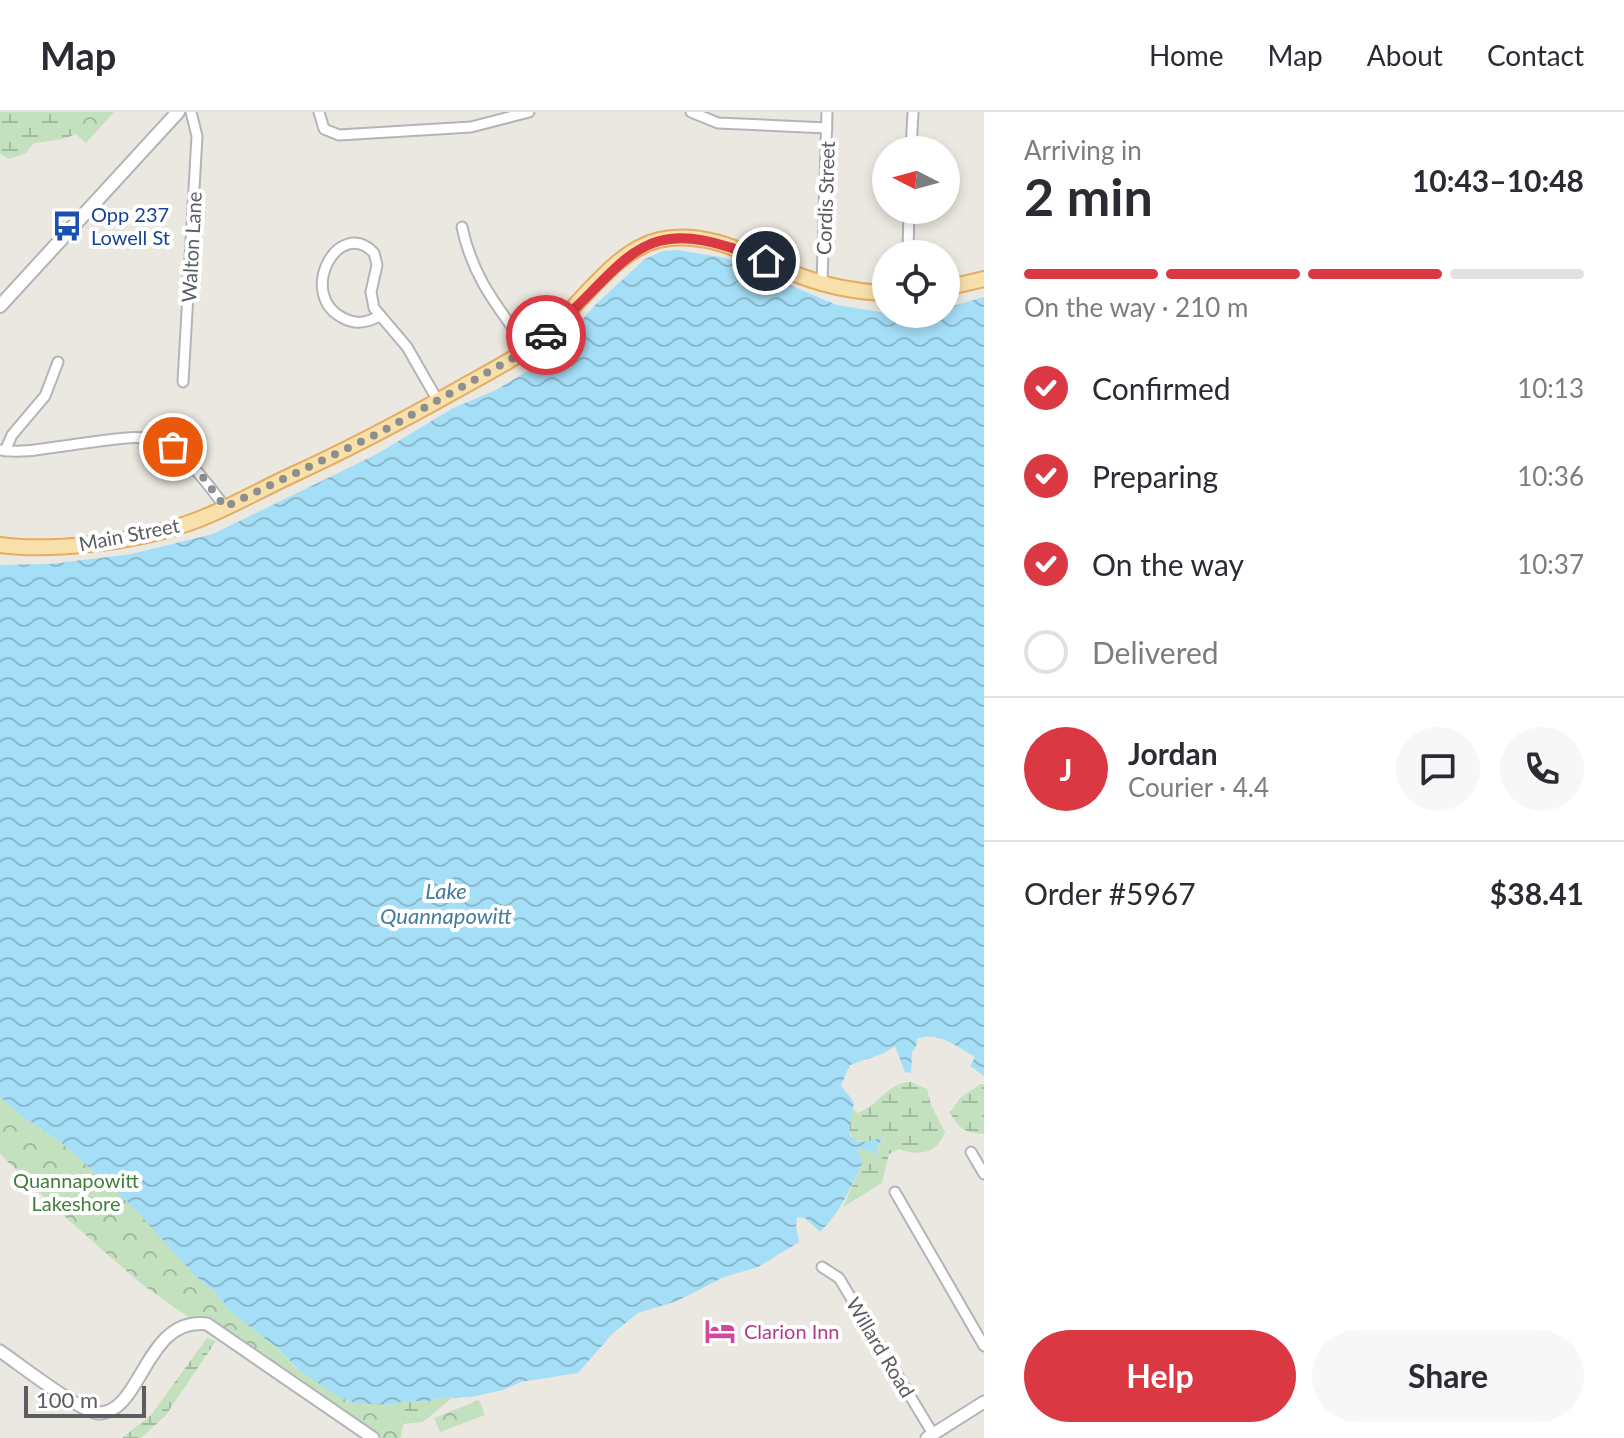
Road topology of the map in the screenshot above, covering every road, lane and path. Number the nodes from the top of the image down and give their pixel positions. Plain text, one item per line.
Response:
1 (178, 112) edge
2 (191, 112) edge
3 (319, 112) edge
4 (529, 112) edge
5 (691, 112) edge
6 (827, 112) edge
7 (913, 112) edge
8 (827, 128) junction
9 (912, 136) edge
10 (462, 227) dead end
11 (984, 279) edge
12 (822, 283) junction
13 (960, 285) edge
14 (872, 291) edge
15 (0, 306) edge
16 (379, 316) junction
17 (528, 349) junction
18 (58, 362) dead end
19 (183, 382) dead end
20 (438, 401) junction
21 (3, 451) edge
22 (225, 507) junction
23 (0, 545) edge
24 (971, 1152) dead end
25 (984, 1174) edge
26 (895, 1192) dead end
27 (822, 1267) dead end
28 (984, 1346) edge
29 (0, 1351) edge
30 (984, 1402) edge
31 (930, 1436) edge
32 (373, 1438) edge

1 - 15 main road
2 - 19 street, Walton Lane
3 - 4 street
5 - 8 street
6 - 8 street, Cordis Street
7 - 9 street
8 - 12 street, Cordis Street
10 - 17 street
11 - 13 main road
12 - 14 main road, Main Street
12 - 17 main road, Main Street
16 - 16 street
16 - 20 street
17 - 20 main road, Main Street
18 - 21 street
20 - 22 main road, Main Street
21 - 22 street
22 - 23 main road, Main Street
24 - 25 street
26 - 28 street
27 - 31 street, Willard Road
29 - 32 street
30 - 31 street

